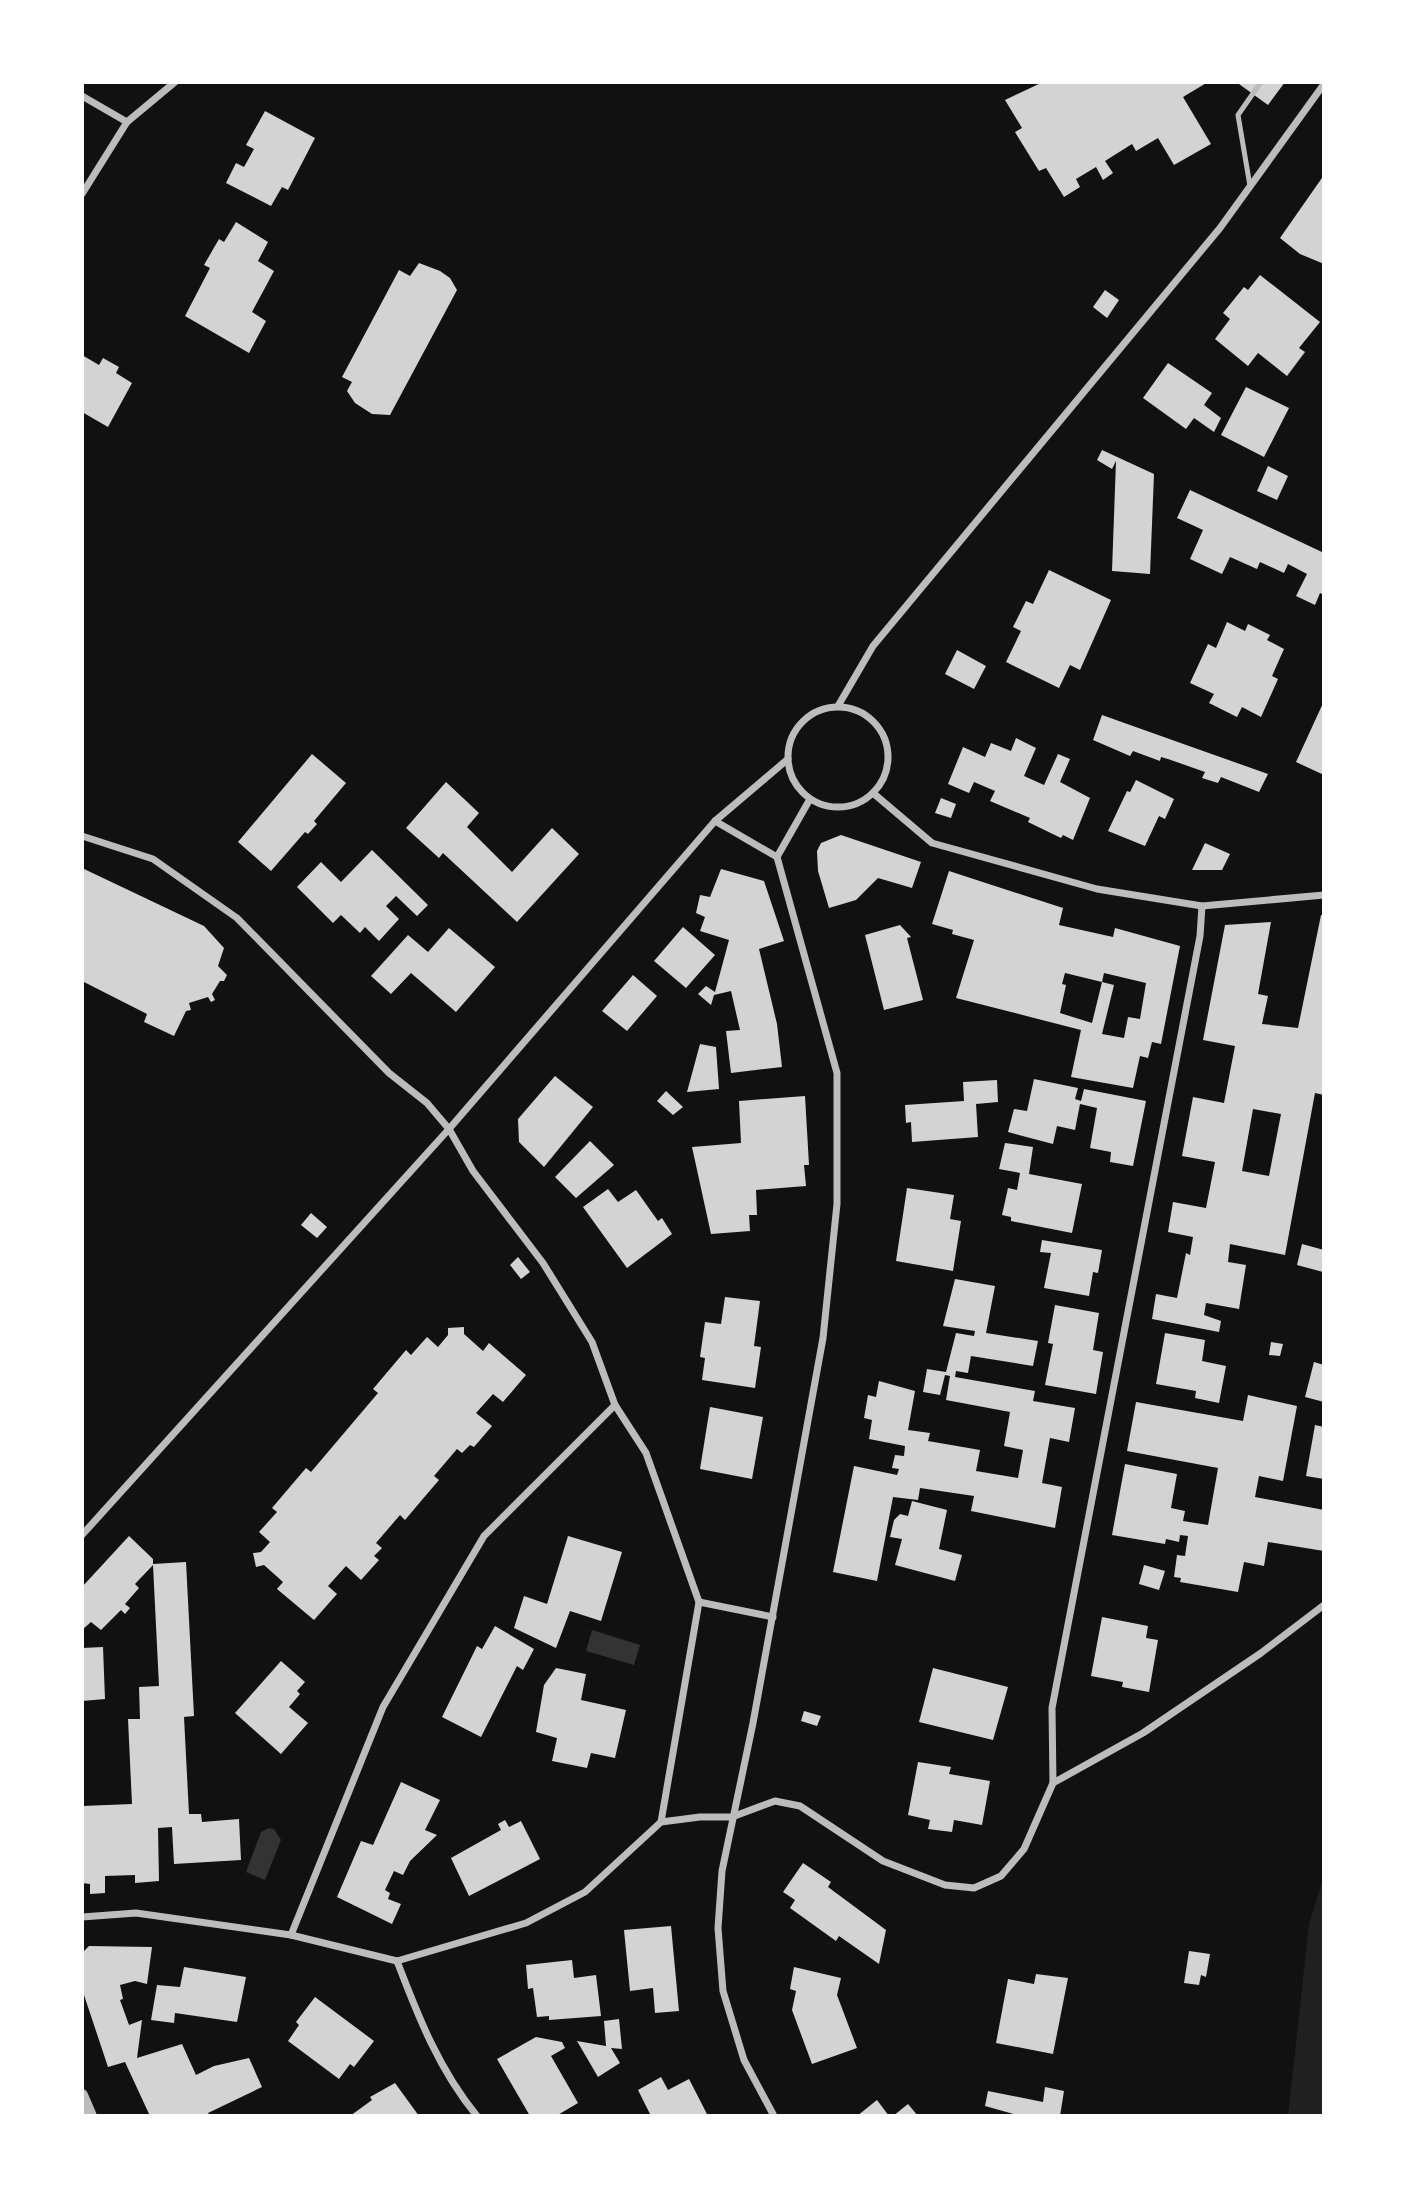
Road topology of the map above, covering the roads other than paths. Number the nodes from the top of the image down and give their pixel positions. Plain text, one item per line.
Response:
1 (175, 82) edge
2 (1261, 82) edge
3 (1324, 84) edge
4 (82, 96) edge
5 (127, 122) junction
6 (1250, 187) junction
7 (82, 194) edge
8 (838, 706) junction
9 (788, 759) junction
10 (873, 793) junction
11 (810, 799) junction
12 (715, 821) junction
13 (82, 836) edge
14 (777, 857) junction
15 (1324, 895) edge
16 (1202, 906) junction
17 (449, 1129) junction
18 (615, 1405) junction
19 (82, 1535) edge
20 (699, 1602) junction
21 (1324, 1605) edge
22 (773, 1617) junction
23 (1053, 1783) junction
24 (732, 1817) junction
25 (662, 1822) junction
26 (82, 1917) edge
27 (291, 1935) junction
28 (397, 1961) junction
29 (82, 2095) edge
30 (91, 2116) edge
31 (477, 2116) edge
32 (774, 2116) edge

1 - 5 street
2 - 6 lane
3 - 6 street
4 - 5 street
5 - 7 street
6 - 8 street
8 - 9 street
8 - 10 street
9 - 11 street
9 - 12 street
10 - 11 street
10 - 16 street
11 - 14 street
12 - 14 street
12 - 17 street
13 - 17 street
14 - 22 street
15 - 16 street
16 - 23 street
17 - 18 street
17 - 19 street
18 - 20 street
18 - 27 street
20 - 22 street
20 - 25 street
21 - 23 street
22 - 24 street
23 - 24 street
24 - 25 street
24 - 32 street
25 - 28 street
26 - 27 street
27 - 28 street
28 - 31 street
29 - 30 street

